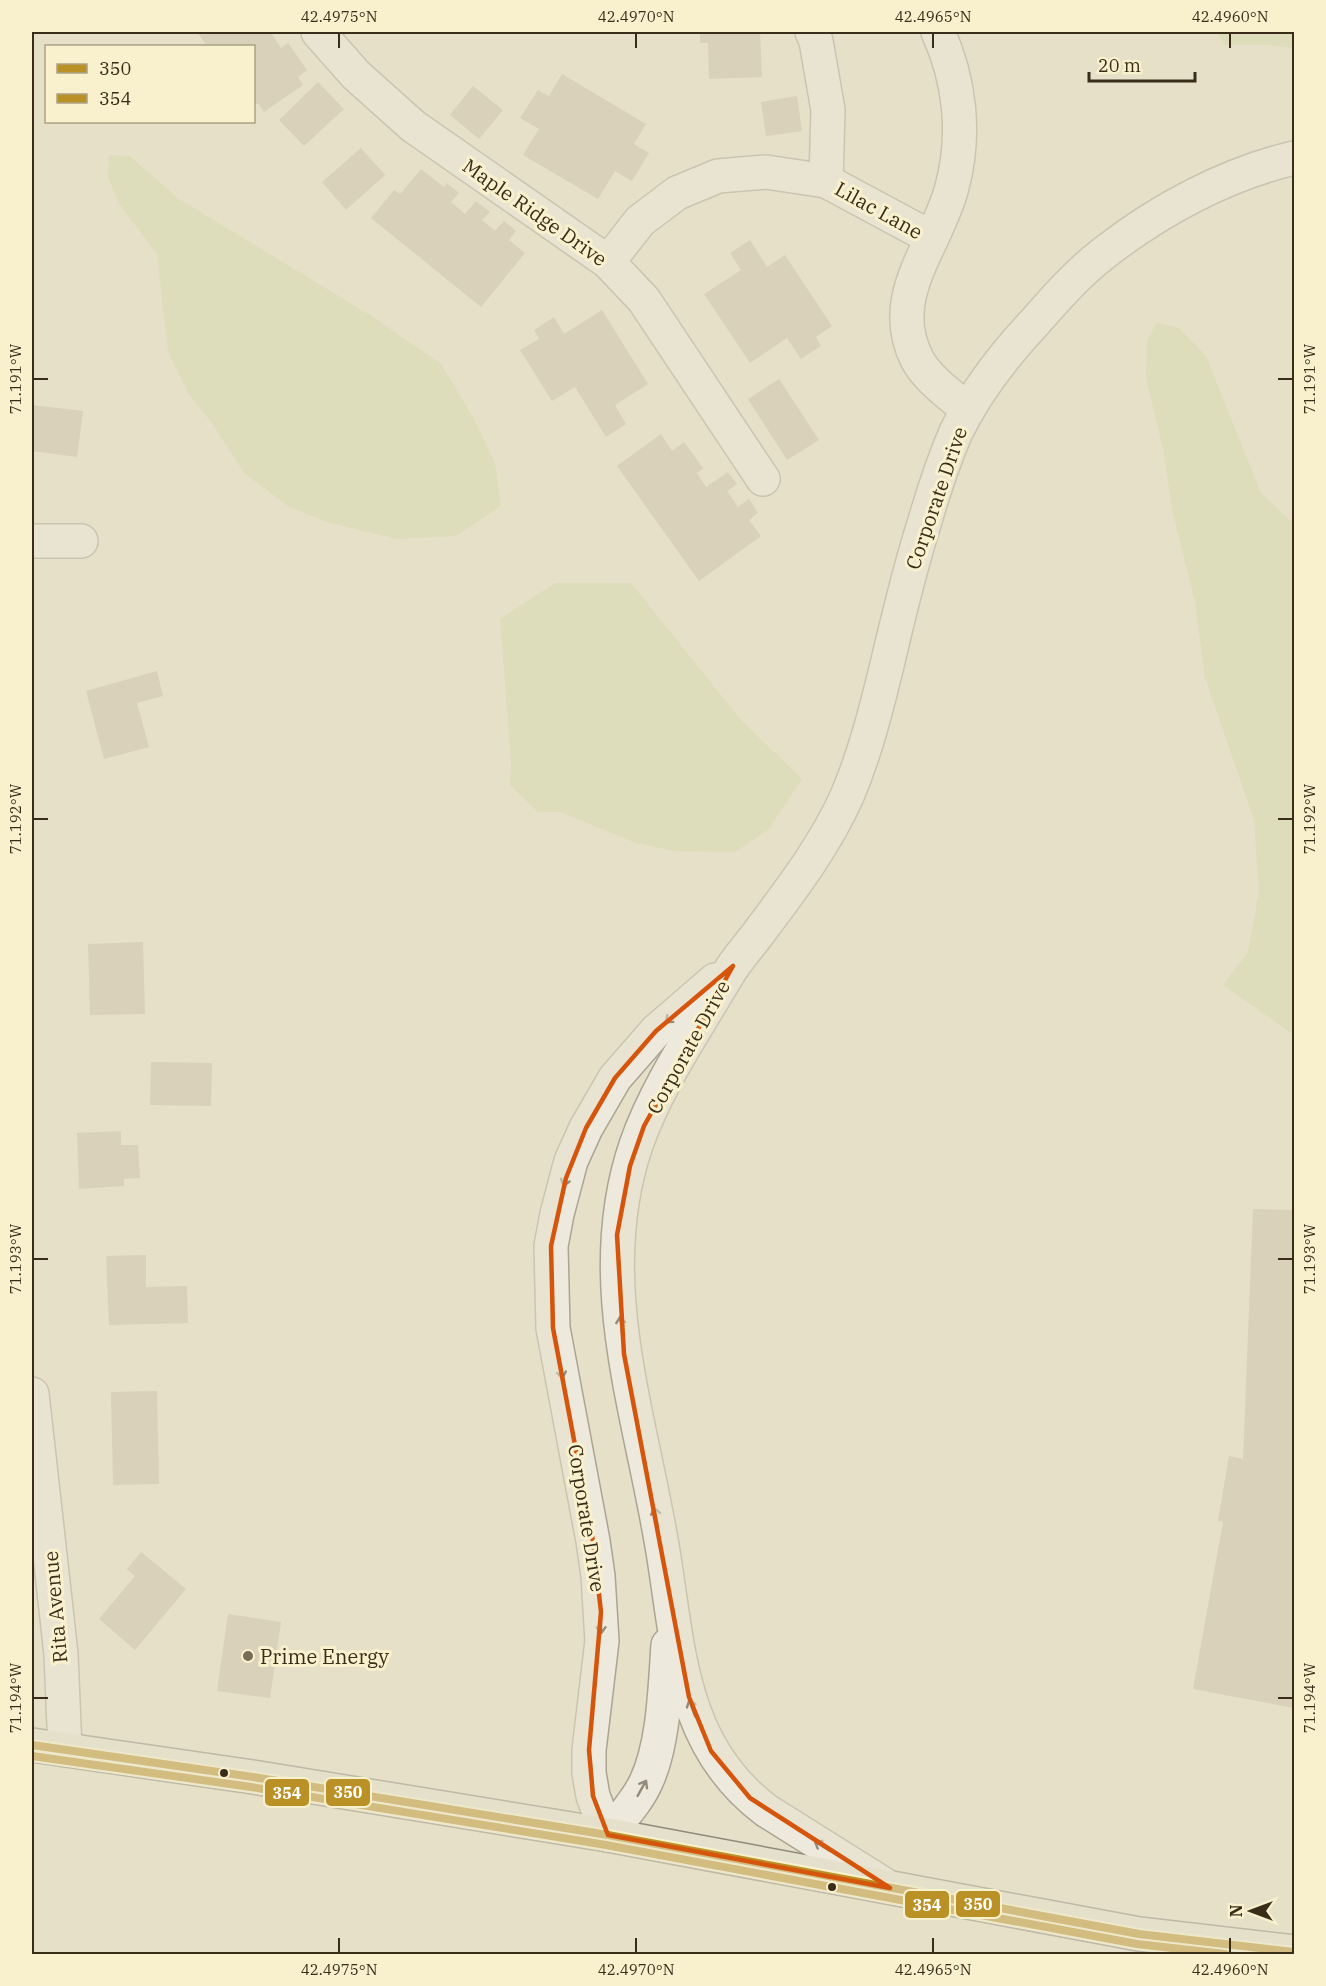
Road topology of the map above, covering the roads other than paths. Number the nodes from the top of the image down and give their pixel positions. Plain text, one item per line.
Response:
1 (318, 32) edge
2 (812, 32) edge
3 (938, 32) edge
4 (1294, 158) edge
5 (826, 181) junction
6 (932, 238) junction
7 (608, 262) junction
8 (968, 410) junction
9 (763, 479) dead end
10 (32, 541) edge
11 (81, 541) dead end
12 (733, 966) junction
13 (32, 1394) edge
14 (664, 1552) junction
15 (32, 1745) edge
16 (65, 1750) junction
17 (608, 1835) junction
18 (890, 1888) junction
19 (1294, 1952) edge

1 - 7 street, Maple Ridge Drive
2 - 5 street
3 - 6 street
4 - 8 street, Corporate Drive
5 - 6 street, Lilac Lane
5 - 7 street, Lilac Lane
6 - 8 street
7 - 9 street, Maple Ridge Drive
8 - 12 street, Corporate Drive
10 - 11 street
14 -> 12 street, Corporate Drive
12 -> 17 street, Corporate Drive
13 - 16 street, Rita Avenue
17 -> 14 street, Corporate Drive
18 -> 14 street, Corporate Drive
15 - 16 main road
16 - 17 main road
17 - 18 main road
18 - 19 main road

